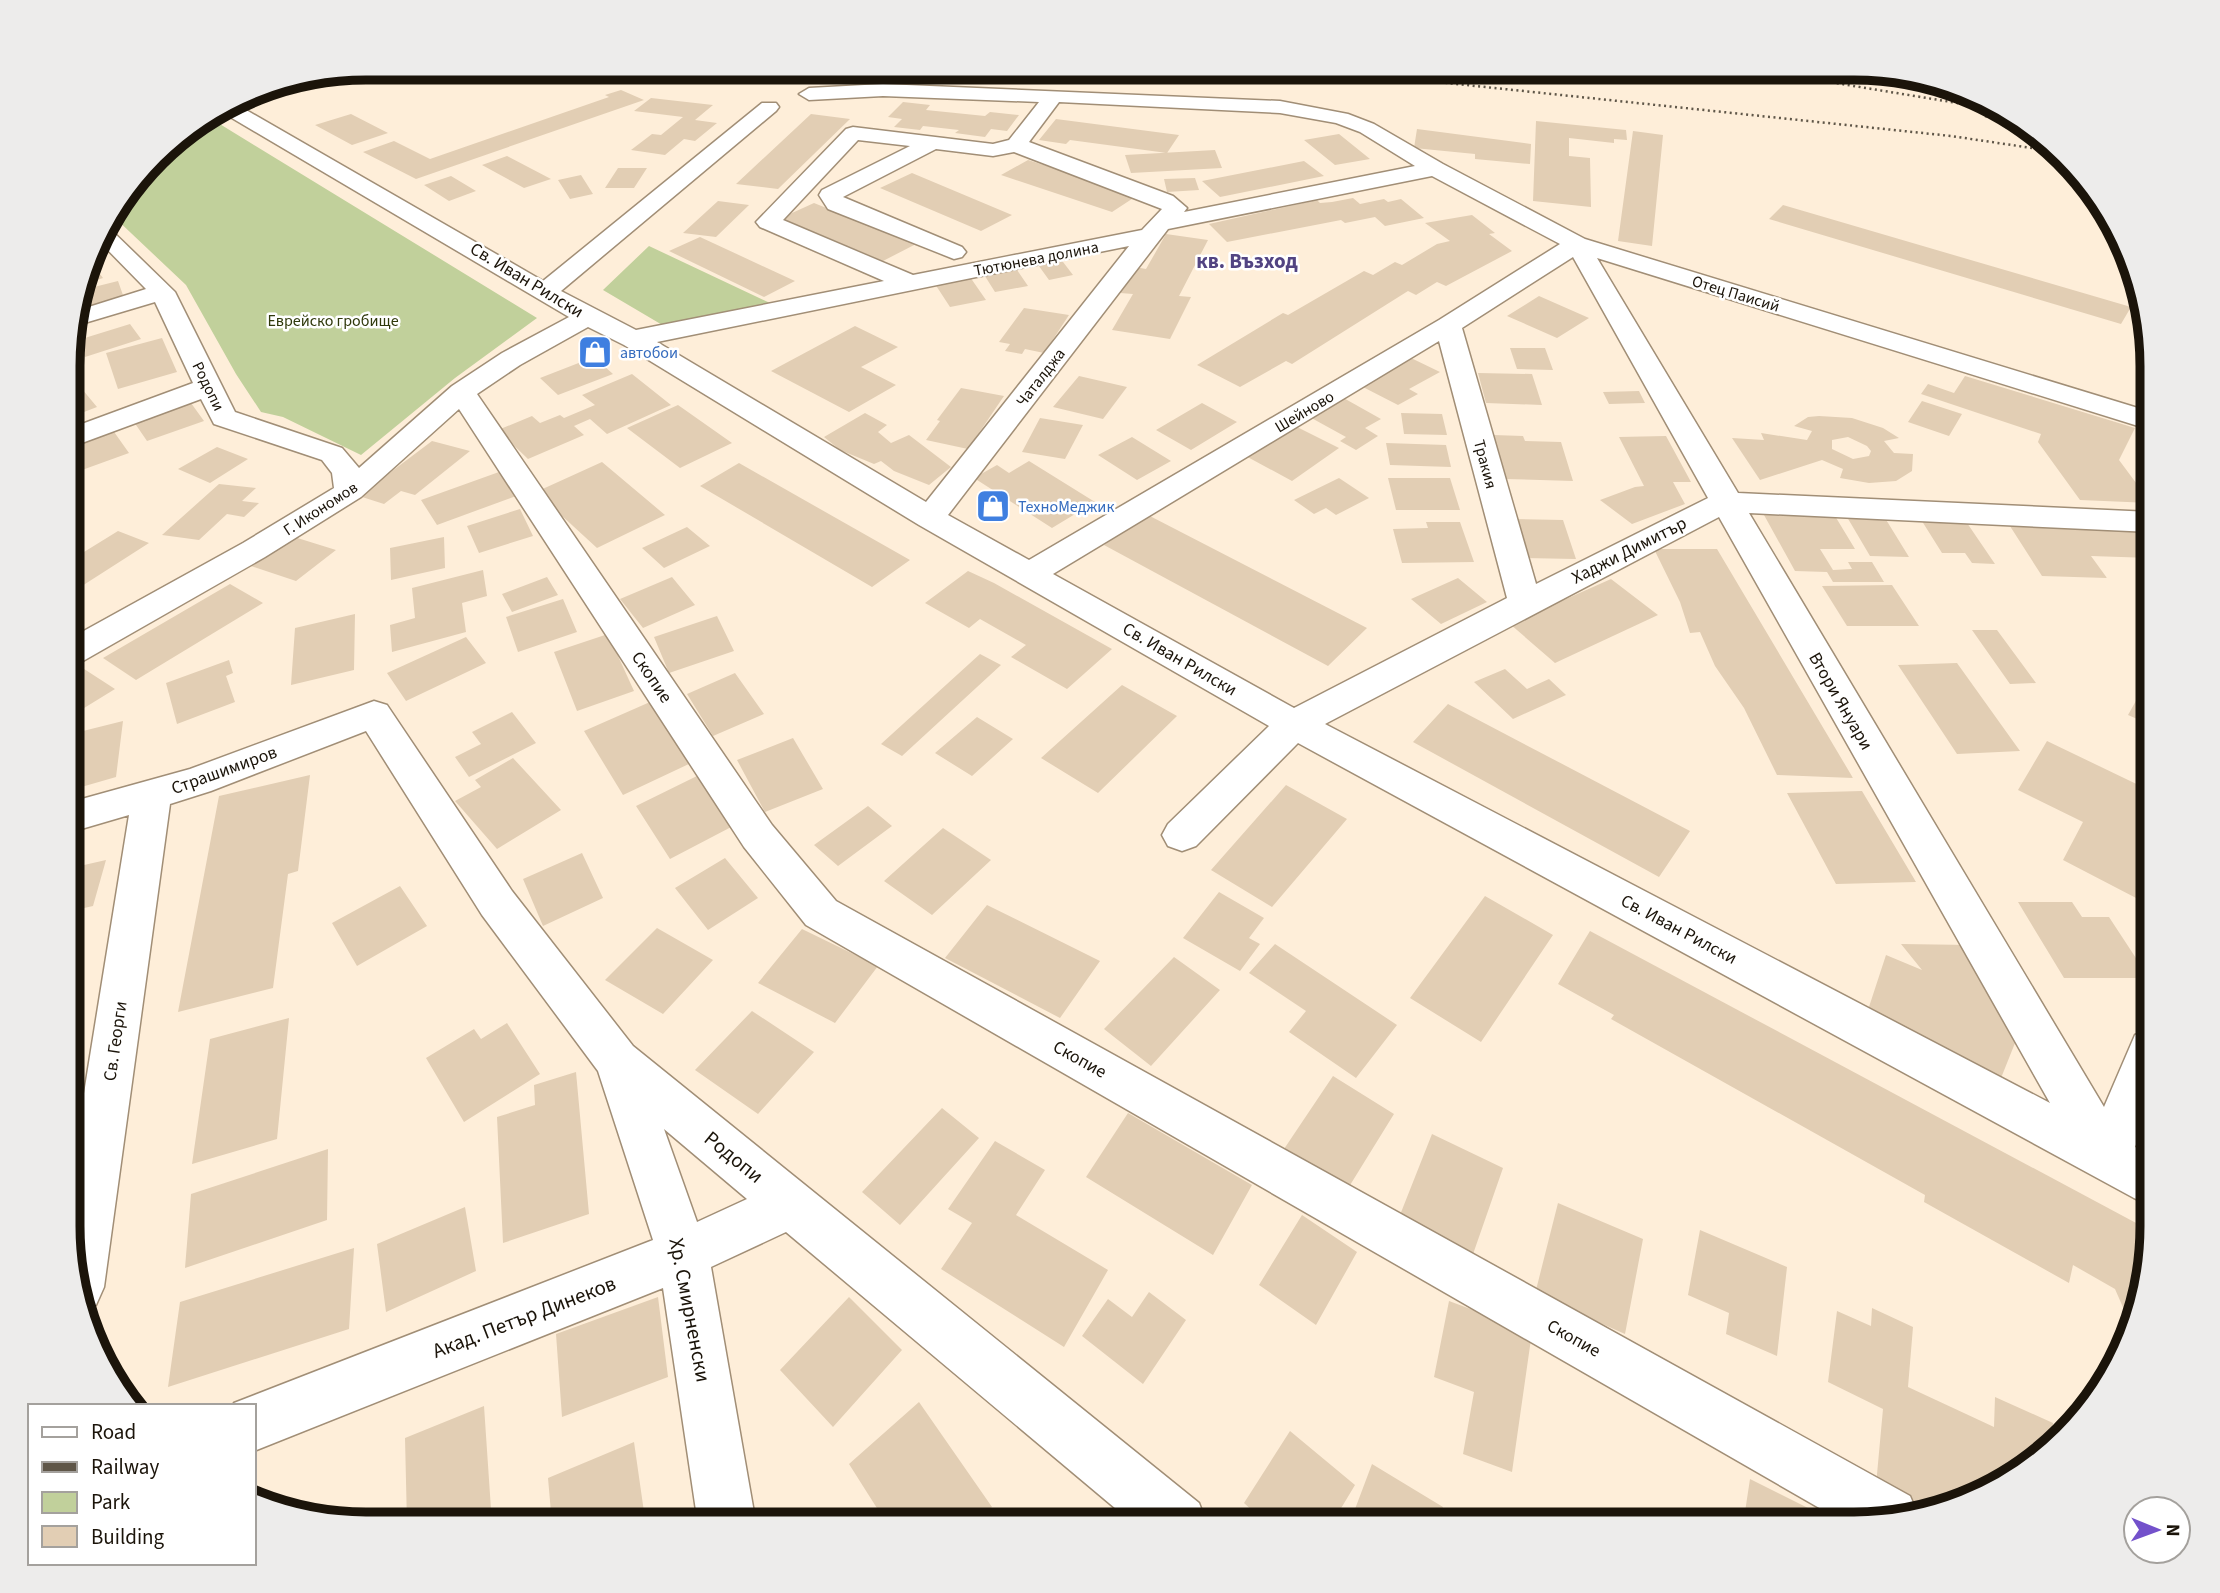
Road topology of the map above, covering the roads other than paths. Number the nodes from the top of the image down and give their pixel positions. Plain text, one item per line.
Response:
1 (1052, 98) junction
2 (236, 112) edge
3 (932, 143) junction
4 (1016, 145) junction
5 (1435, 169) junction
6 (1162, 222) junction
7 (110, 239) edge
8 (1577, 244) junction
9 (954, 252) junction
10 (874, 269) junction
11 (910, 283) junction
12 (547, 290) junction
13 (163, 292) junction
14 (85, 316) edge
15 (588, 317) junction
16 (1448, 325) junction
17 (633, 339) junction
18 (209, 387) junction
19 (463, 392) junction
20 (2140, 418) edge
21 (80, 435) edge
22 (350, 491) junction
23 (1724, 502) junction
24 (930, 518) junction
25 (2140, 521) edge
26 (1029, 574) junction
27 (1525, 603) junction
28 (80, 648) edge
29 (374, 714) joint
30 (1294, 724) junction
31 (152, 795) junction
32 (80, 815) edge
33 (1182, 835) dead end
34 (617, 1061) junction
35 (2140, 1076) edge
36 (2107, 1157) junction
37 (2140, 1175) edge
38 (791, 1204) junction
39 (683, 1254) junction
40 (82, 1258) edge
41 (256, 1422) edge
42 (1881, 1511) edge
43 (725, 1512) edge
44 (1163, 1512) edge

1 - 4 street
1 - 5 street, Отец Паисий
1 - 12 street, Отец Паисий
2 - 12 street, Св. Иван Рилски
3 - 4 street
3 - 9 street
3 - 10 street
4 - 6 street
5 - 6 street, Тютюнева долина
5 - 8 street, Отец Паисий
6 - 9 street
6 - 11 street, Тютюнева долина
6 - 24 street, Чаталджа
7 - 13 street, Родопи
8 - 16 street, Шейново
8 - 20 street, Отец Паисий
8 - 23 street, Втори Януари
9 - 10 street
10 - 11 street
11 - 17 street, Тютюнева долина
12 - 15 street, Св. Иван Рилски
13 - 14 street
13 - 18 street, Родопи
15 - 17 street, Св. Иван Рилски
15 - 19 street, Г. Икономов
16 - 26 street, Шейново
16 - 27 street, Тракия
17 - 24 street, Св. Иван Рилски
18 - 21 street
18 - 22 street, Родопи
19 - 22 street, Г. Икономов
19 - 42 street, Скопие
22 - 28 street, Г. Икономов
23 - 25 street, Хаджи Димитър
23 - 27 street, Хаджи Димитър
23 - 36 street, Втори Януари
24 - 26 street, Св. Иван Рилски
26 - 30 street, Св. Иван Рилски
27 - 30 street, Хаджи Димитър
29 - 31 street, Страшимиров
29 - 34 street, Родопи
30 - 33 street, Хаджи Димитър
30 - 36 street, Св. Иван Рилски
31 - 32 street, Страшимиров
31 - 40 street, Св. Георги
34 - 38 street, Родопи
34 - 39 street, Хр. Смирненски
35 - 36 street
36 - 37 street, Св. Иван Рилски
38 - 39 street, Акад. Петър Динеков
38 - 44 street, Родопи
39 - 41 street, Акад. Петър Динеков
39 - 43 street, Хр. Смирненски

